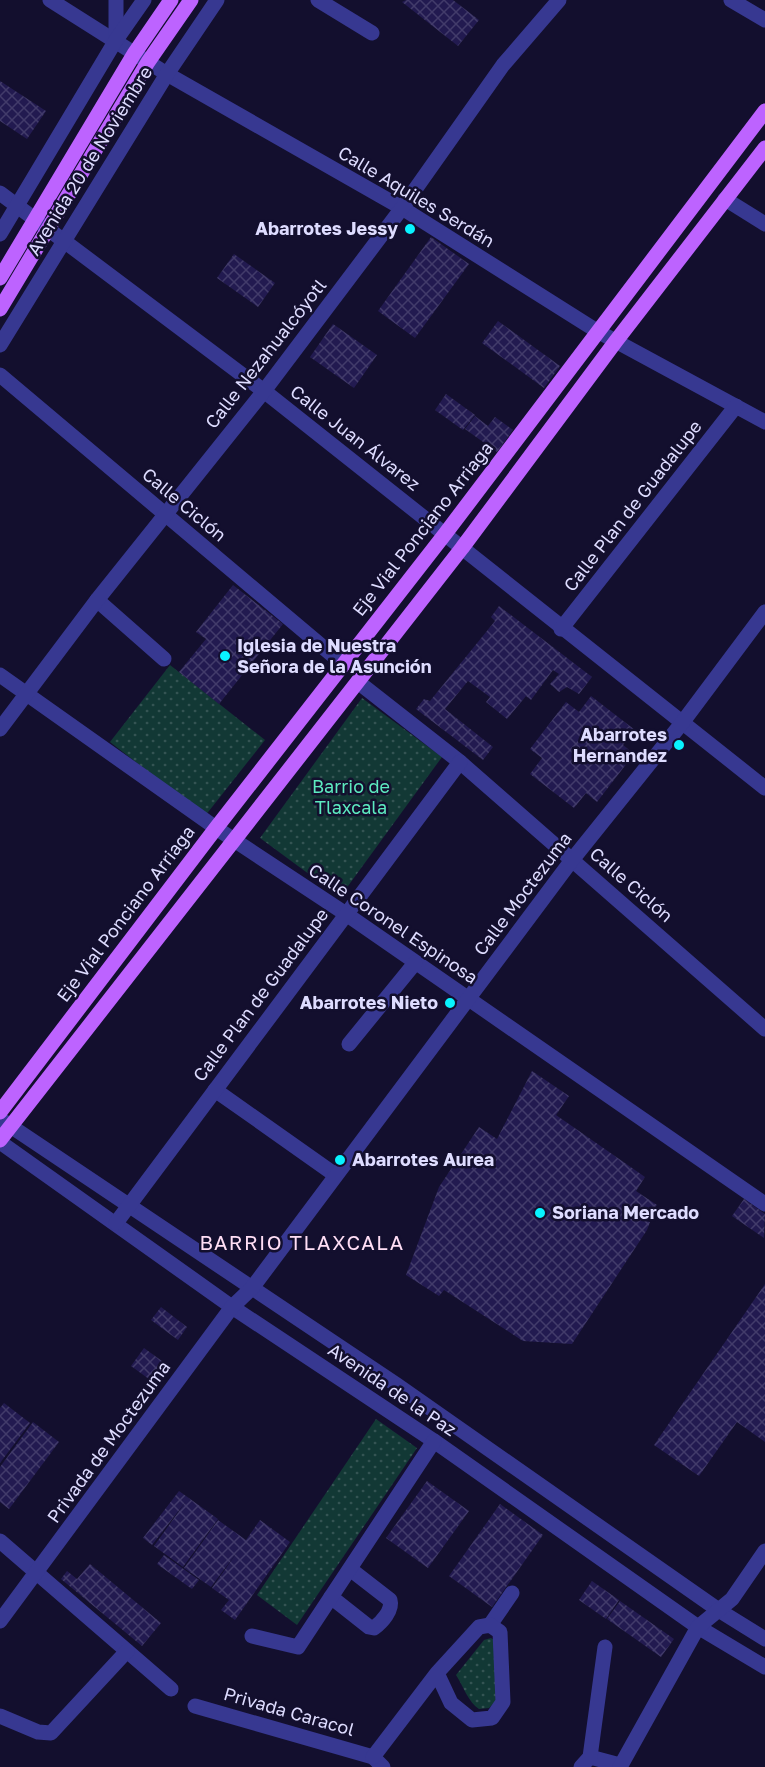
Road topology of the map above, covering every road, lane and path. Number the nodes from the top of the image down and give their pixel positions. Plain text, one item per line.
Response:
1 (50, 0) edge
2 (144, 0) edge
3 (171, 0) edge
4 (190, 0) edge
5 (217, 0) edge
6 (318, 0) edge
7 (559, 0) edge
8 (731, 0) edge
9 (118, 2) edge
10 (765, 20) edge
11 (372, 33) dead end
12 (116, 40) junction
13 (134, 54) junction
14 (148, 62) junction
15 (167, 74) junction
16 (765, 111) edge
17 (765, 148) edge
18 (0, 193) edge
19 (725, 199) junction
20 (16, 205) junction
21 (402, 208) junction
22 (34, 220) junction
23 (765, 224) edge
24 (47, 230) junction
25 (0, 234) edge
26 (64, 242) junction
27 (0, 278) edge
28 (0, 309) edge
29 (597, 331) junction
30 (616, 341) junction
31 (0, 345) edge
32 (0, 375) edge
33 (264, 391) junction
34 (736, 406) junction
35 (765, 422) edge
36 (165, 514) junction
37 (445, 534) junction
38 (462, 548) junction
39 (97, 600) junction
40 (765, 612) edge
41 (561, 629) junction
42 (164, 659) dead end
43 (343, 664) junction
44 (0, 675) edge
45 (358, 682) junction
46 (27, 693) junction
47 (682, 723) junction
48 (0, 729) edge
49 (460, 762) junction
50 (765, 788) edge
51 (216, 828) junction
52 (234, 840) junction
53 (572, 860) junction
54 (346, 914) junction
55 (416, 963) junction
56 (469, 999) junction
57 (765, 1029) edge
58 (349, 1044) dead end
59 (215, 1090) junction
60 (0, 1112) edge
61 (6, 1122) edge
62 (0, 1141) edge
63 (334, 1174) junction
64 (130, 1204) junction
65 (765, 1204) edge
66 (116, 1223) junction
67 (188, 1244) junction
68 (174, 1264) junction
69 (252, 1288) junction
70 (232, 1307) junction
71 (434, 1441) junction
72 (0, 1541) edge
73 (765, 1551) edge
74 (350, 1569) junction
75 (36, 1573) junction
76 (512, 1593) dead end
77 (331, 1597) junction
78 (720, 1611) junction
79 (0, 1621) edge
80 (490, 1625) junction
81 (698, 1627) junction
82 (252, 1636) dead end
83 (765, 1639) edge
84 (605, 1647) dead end
85 (127, 1651) junction
86 (765, 1666) edge
87 (437, 1674) junction
88 (171, 1689) dead end
89 (195, 1706) dead end
90 (0, 1716) edge
91 (378, 1762) edge
92 (585, 1762) edge
93 (620, 1766) edge

1 - 12 street, Calle Aquiles Serdán
2 - 12 street, Avenida 20 de Noviembre
3 - 13 main road, Avenida 20 de Noviembre
4 - 14 main road, Avenida 20 de Noviembre
5 - 15 street, Avenida 20 de Noviembre
6 - 11 street
7 - 21 street, Calle Nezahualcóyotl
8 - 10 street
9 - 12 street
12 - 13 street, Calle Aquiles Serdán
12 - 20 street, Avenida 20 de Noviembre
13 - 14 street, Calle Aquiles Serdán
13 - 22 main road, Avenida 20 de Noviembre
14 - 15 street, Calle Aquiles Serdán
14 - 24 main road, Avenida 20 de Noviembre
15 - 21 street, Calle Aquiles Serdán
15 - 26 street, Avenida 20 de Noviembre
16 - 29 main road, Eje Vial Ponciano Arriaga
17 - 19 main road
18 - 20 street, Calle Juan Álvarez
19 - 23 street
19 - 30 main road
20 - 22 street, Calle Juan Álvarez
20 - 25 street, Avenida 20 de Noviembre
21 - 29 street, Calle Aquiles Serdán
21 - 33 street, Calle Nezahualcóyotl
22 - 24 street, Calle Juan Álvarez
22 - 27 main road, Avenida 20 de Noviembre
24 - 26 street, Calle Juan Álvarez
24 - 28 main road, Avenida 20 de Noviembre
26 - 31 street, Avenida 20 de Noviembre
26 - 33 street, Calle Juan Álvarez
29 - 30 street, Calle Aquiles Serdán
29 - 37 main road, Eje Vial Ponciano Arriaga
30 - 34 street, Calle Aquiles Serdán
30 - 38 main road
32 - 36 street, Calle Ciclón
33 - 36 street, Calle Nezahualcóyotl
33 - 37 street, Calle Juan Álvarez
34 - 35 street, Calle Aquiles Serdán
34 - 41 street, Calle Plan de Guadalupe
36 - 39 street, Calle Nezahualcóyotl
36 - 43 street, Calle Ciclón
37 - 38 street, Calle Juan Álvarez
37 - 43 main road, Eje Vial Ponciano Arriaga
38 - 41 street, Calle Juan Álvarez
38 - 45 main road
39 - 42 street
39 - 46 street, Calle Nezahualcóyotl
40 - 47 street, Calle Moctezuma
41 - 47 street, Calle Juan Álvarez
43 - 51 main road, Eje Vial Ponciano Arriaga
44 - 46 street, Calle Coronel Espinosa
45 - 49 street, Calle Ciclón
45 - 52 main road
46 - 48 street, Calle Nezahualcóyotl
46 - 51 street, Calle Coronel Espinosa
47 - 50 street, Calle Juan Álvarez
47 - 53 street, Calle Moctezuma
49 - 53 street, Calle Ciclón
49 - 54 street, Calle Plan de Guadalupe
51 - 52 street, Calle Coronel Espinosa
51 - 60 main road, Eje Vial Ponciano Arriaga
52 - 54 street, Calle Coronel Espinosa
52 - 61 main road
53 - 56 street, Calle Moctezuma
53 - 57 street, Calle Ciclón
54 - 55 street, Calle Coronel Espinosa
54 - 59 street, Calle Plan de Guadalupe
55 - 56 street, Calle Coronel Espinosa
55 - 58 street
56 - 63 street, Calle Moctezuma
56 - 65 street, Calle Coronel Espinosa
59 - 63 street
59 - 64 street, Calle Plan de Guadalupe
61 - 62 main road
61 - 64 street, Avenida de la Paz
62 - 66 street, Avenida de la Paz
63 - 69 street, Calle Moctezuma
64 - 66 street, Calle Plan de Guadalupe
64 - 67 street, Avenida de la Paz
66 - 68 street, Avenida de la Paz
67 - 68 street
67 - 69 street, Avenida de la Paz
68 - 70 street, Avenida de la Paz
69 - 70 street, Privada de Moctezuma
69 - 78 street, Avenida de la Paz
70 - 71 street, Avenida de la Paz
70 - 75 street, Privada de Moctezuma
71 - 74 street
71 - 81 street, Avenida de la Paz
72 - 75 street
73 - 78 street
74 - 77 street
74 - 77 street
75 - 79 street, Privada de Moctezuma
75 - 85 street
76 - 80 street
77 - 82 street
78 - 81 street
78 - 83 street, Avenida de la Paz
80 - 87 street, Privada Caracol
80 - 87 street
81 - 86 street, Avenida de la Paz
81 - 93 street
84 - 92 street
85 - 88 street
85 - 90 street
87 - 91 street, Privada Caracol
89 - 91 street, Privada Caracol
92 - 93 street

